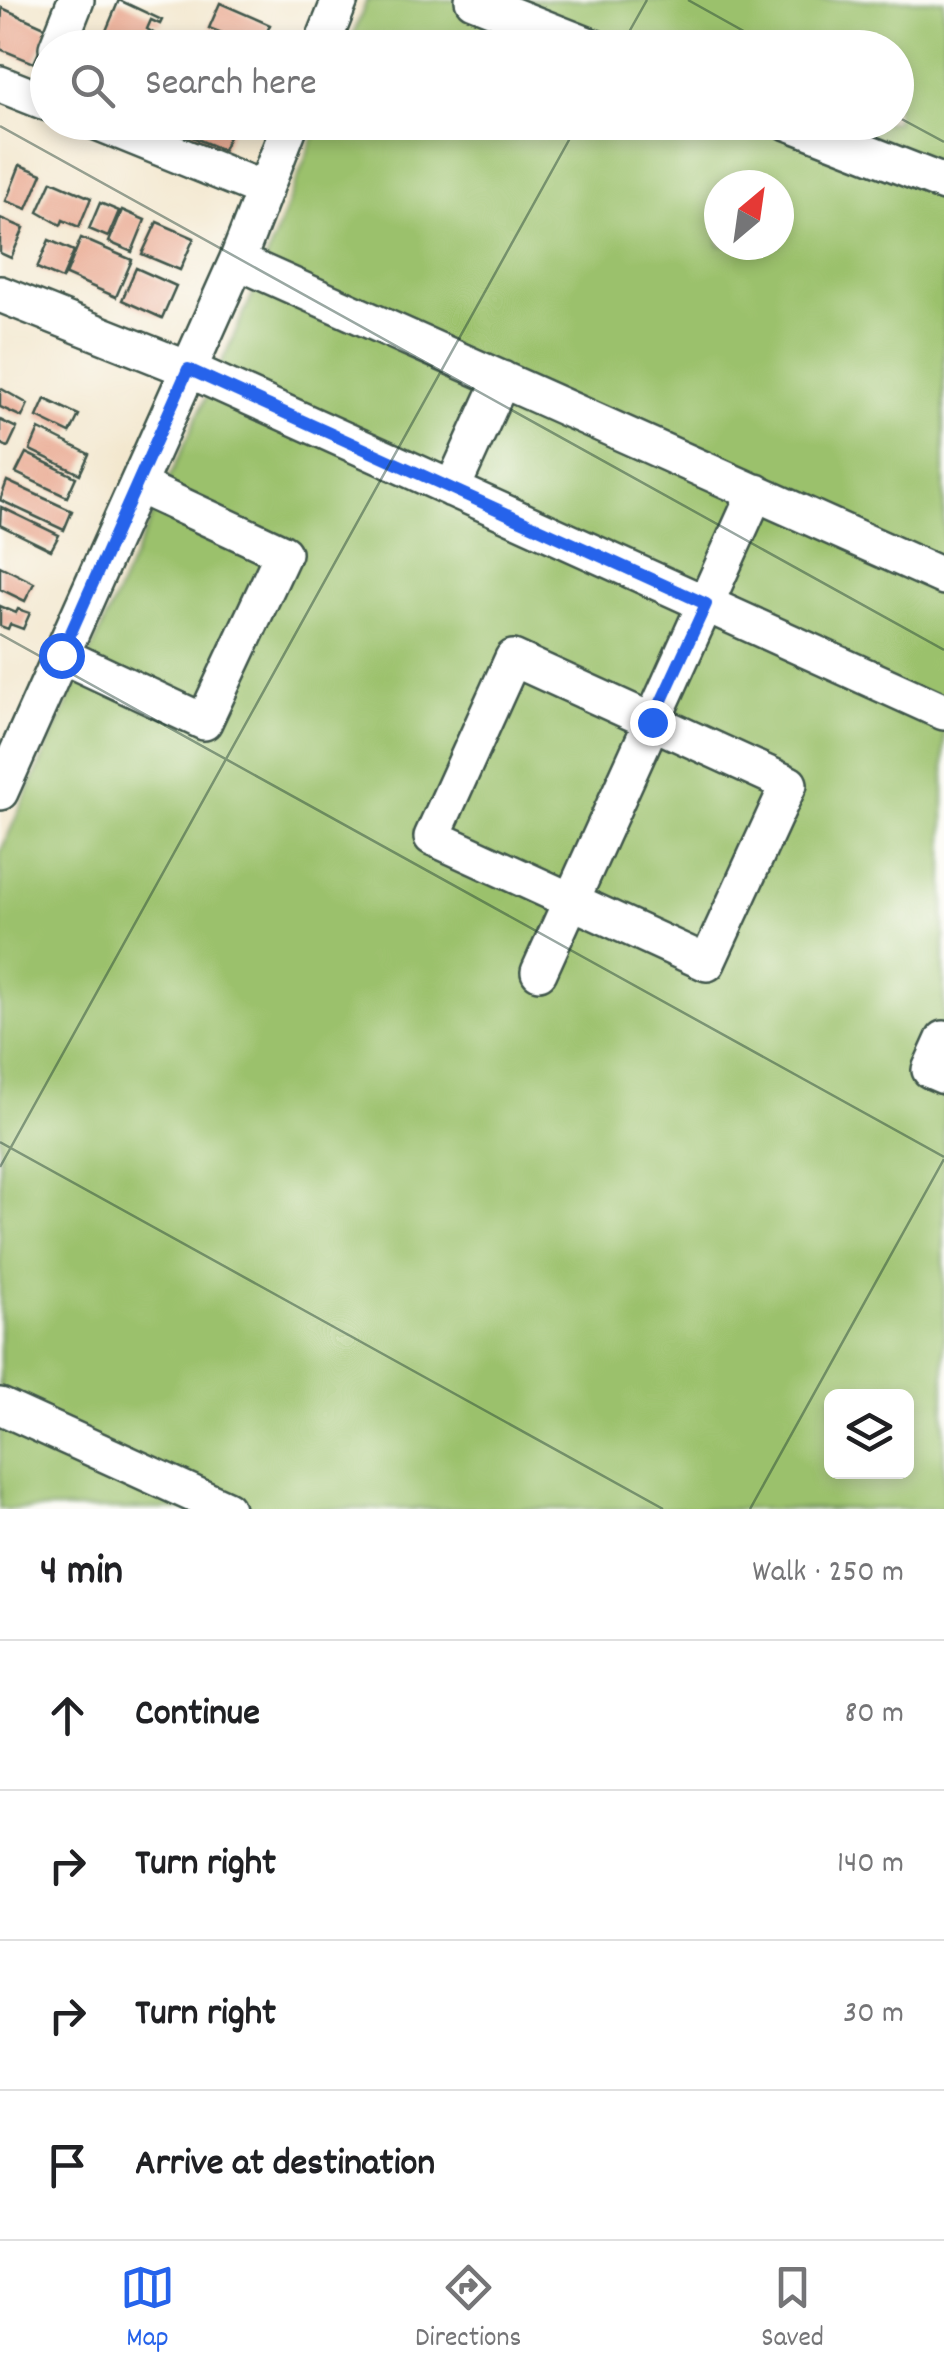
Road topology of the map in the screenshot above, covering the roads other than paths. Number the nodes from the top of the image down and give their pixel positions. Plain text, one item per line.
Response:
1 (76, 0) edge
2 (340, 0) edge
3 (474, 0) edge
4 (64, 30) edge
5 (328, 30) edge
6 (550, 30) edge
7 (0, 84) edge
8 (30, 89) edge
9 (141, 140) edge
10 (285, 140) edge
11 (834, 140) edge
12 (944, 183) edge
13 (265, 190) junction
14 (237, 261) junction
15 (0, 294) edge
16 (188, 369) junction
17 (502, 380) junction
18 (137, 485) junction
19 (452, 489) junction
20 (756, 492) junction
21 (944, 577) edge
22 (706, 604) junction
23 (61, 655) junction
24 (944, 712) edge
25 (652, 722) junction
26 (0, 792) edge
27 (571, 901) junction
28 (539, 972) dead end
29 (944, 1039) edge
30 (944, 1076) edge
31 (0, 1406) edge
32 (226, 1509) edge

1 - 4 street
2 - 5 street
3 - 6 street
7 - 8 street
9 - 13 street
10 - 13 street
11 - 12 street
13 - 14 street
14 - 16 street
14 - 17 street
15 - 16 street
16 - 18 street
16 - 19 street
17 - 19 street
17 - 20 street
18 - 23 street
18 - 23 street
19 - 22 street
20 - 21 street
20 - 22 street
22 - 24 street
22 - 25 street
23 - 26 street
25 - 27 street
25 - 27 street
25 - 27 street
27 - 28 street
29 - 30 street
31 - 32 street

